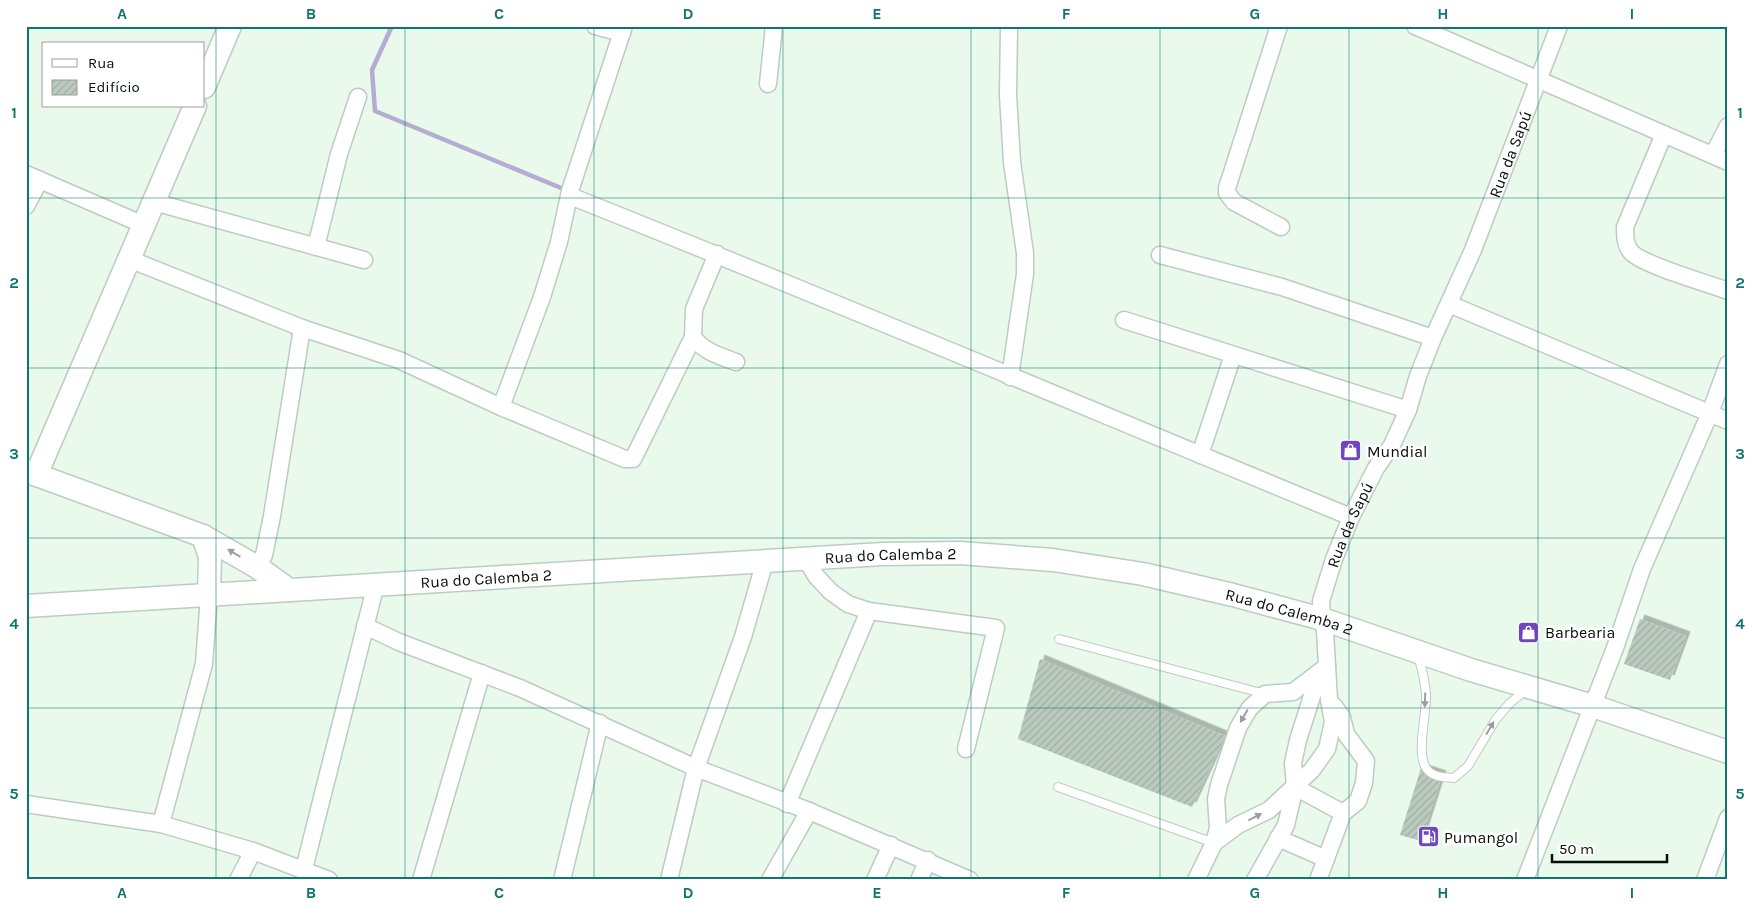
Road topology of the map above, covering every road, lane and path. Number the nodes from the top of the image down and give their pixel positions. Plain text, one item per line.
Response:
1 (230, 26) edge
2 (595, 26) edge
3 (774, 26) edge
4 (1009, 26) edge
5 (1279, 26) edge
6 (1415, 26) edge
7 (1559, 26) edge
8 (623, 29) edge
9 (1538, 80) junction
10 (768, 84) dead end
11 (205, 85) edge
12 (358, 97) dead end
13 (195, 108) edge
14 (1728, 126) edge
15 (1664, 134) junction
16 (1720, 159) edge
17 (33, 177) edge
18 (570, 196) junction
19 (154, 202) junction
20 (26, 206) edge
21 (144, 225) junction
22 (1281, 228) dead end
23 (316, 247) junction
24 (717, 254) junction
25 (1160, 255) dead end
26 (129, 259) junction
27 (364, 260) dead end
28 (1728, 290) edge
29 (1449, 304) junction
30 (1124, 320) dead end
31 (302, 328) junction
32 (693, 337) junction
33 (1433, 338) junction
34 (1233, 355) junction
35 (736, 362) dead end
36 (1728, 364) edge
37 (1010, 377) junction
38 (501, 407) junction
39 (1408, 410) junction
40 (1710, 414) junction
41 (1728, 421) edge
42 (1200, 455) junction
43 (31, 473) edge
44 (1351, 517) junction
45 (203, 536) junction
46 (806, 559) junction
47 (764, 561) junction
48 (257, 567) junction
49 (376, 584) junction
50 (289, 590) junction
51 (209, 595) junction
52 (26, 606) edge
53 (869, 611) junction
54 (1322, 619) junction
55 (366, 626) junction
56 (1059, 639) dead end
57 (1416, 652) junction
58 (1327, 666) junction
59 (482, 672) junction
60 (1529, 688) junction
61 (1293, 692) junction
62 (1265, 694) junction
63 (1312, 696) junction
64 (1329, 700) junction
65 (1593, 706) junction
66 (600, 723) junction
67 (966, 749) dead end
68 (1728, 752) edge
69 (696, 768) junction
70 (1058, 787) dead end
71 (1295, 787) junction
72 (26, 804) edge
73 (787, 804) junction
74 (809, 811) junction
75 (1343, 813) junction
76 (1728, 818) edge
77 (161, 824) junction
78 (1278, 838) junction
79 (1214, 843) junction
80 (891, 845) junction
81 (253, 851) junction
82 (1326, 859) junction
83 (928, 860) junction
84 (304, 869) junction
85 (238, 880) edge
86 (329, 880) edge
87 (421, 880) edge
88 (562, 880) edge
89 (669, 880) edge
90 (770, 880) edge
91 (875, 880) edge
92 (919, 880) edge
93 (970, 880) edge
94 (1196, 880) edge
95 (1255, 880) edge
96 (1318, 880) edge
97 (1525, 880) edge
98 (1705, 880) edge

1 - 11 main road
2 - 8 street
3 - 10 street
4 - 37 street
5 - 22 street
6 - 9 street
7 - 9 street, Rua da Sapú
8 - 18 street
9 - 15 street
9 - 29 street, Rua da Sapú
12 - 23 street
13 - 19 main road
14 - 16 street
15 - 16 street
15 - 28 street
17 - 20 street
17 - 21 street
18 - 24 street
18 - 38 street
19 - 21 main road
19 - 23 street
21 - 26 main road
23 - 27 street
24 - 32 street
24 - 37 street
25 - 33 street
26 - 31 street
26 - 43 main road
29 - 33 street, Rua da Sapú
29 - 40 street
30 - 34 street
31 - 38 street
31 - 48 street
32 - 35 street
32 - 38 street
33 - 39 street, Rua da Sapú
34 - 39 street
34 - 42 street
36 - 40 street
37 - 42 street
39 - 44 street, Rua da Sapú
40 - 41 street
40 - 65 street
42 - 44 street
43 - 45 main road
44 - 54 street, Rua da Sapú
48 -> 45 main road
45 - 51 main road
46 - 47 main road, Rua do Calemba 2
46 - 53 street
46 - 54 main road, Rua do Calemba 2
47 - 49 main road, Rua do Calemba 2
47 - 69 street
48 - 50 main road
49 - 50 main road, Rua do Calemba 2
49 - 55 street
50 - 51 main road, Rua do Calemba 2
51 - 52 main road, Rua do Calemba 2
51 - 77 street
53 - 67 street
53 - 73 street
54 - 57 main road, Rua do Calemba 2
54 - 58 street, Rua da Sapú
55 - 59 street
55 - 84 street
56 - 62 lane
57 - 60 main road, Rua do Calemba 2
57 -> 60 lane
58 - 61 street
58 - 63 street
58 - 64 street, Rua da Sapú
59 - 66 street
59 - 87 street
60 - 65 main road, Rua do Calemba 2
61 - 62 street
61 - 63 street
62 -> 79 street
63 - 64 street
63 - 71 street
64 - 71 street, Rua da Sapú
64 - 75 street
65 - 68 main road, Rua do Calemba 2
65 - 97 street
66 - 69 street
66 - 88 street
69 - 73 street
69 - 89 street
70 - 79 lane
71 - 75 street
71 - 78 street
79 -> 71 street, Rua da Sapú
72 - 77 street
73 - 74 street
74 - 80 street
74 - 90 street
75 - 82 street
76 - 98 street
77 - 81 street
78 - 82 street
78 - 95 street
79 - 94 street
80 - 83 street
80 - 91 street
81 - 84 street
81 - 85 street
82 - 96 street
83 - 92 street
83 - 93 street
84 - 86 street

